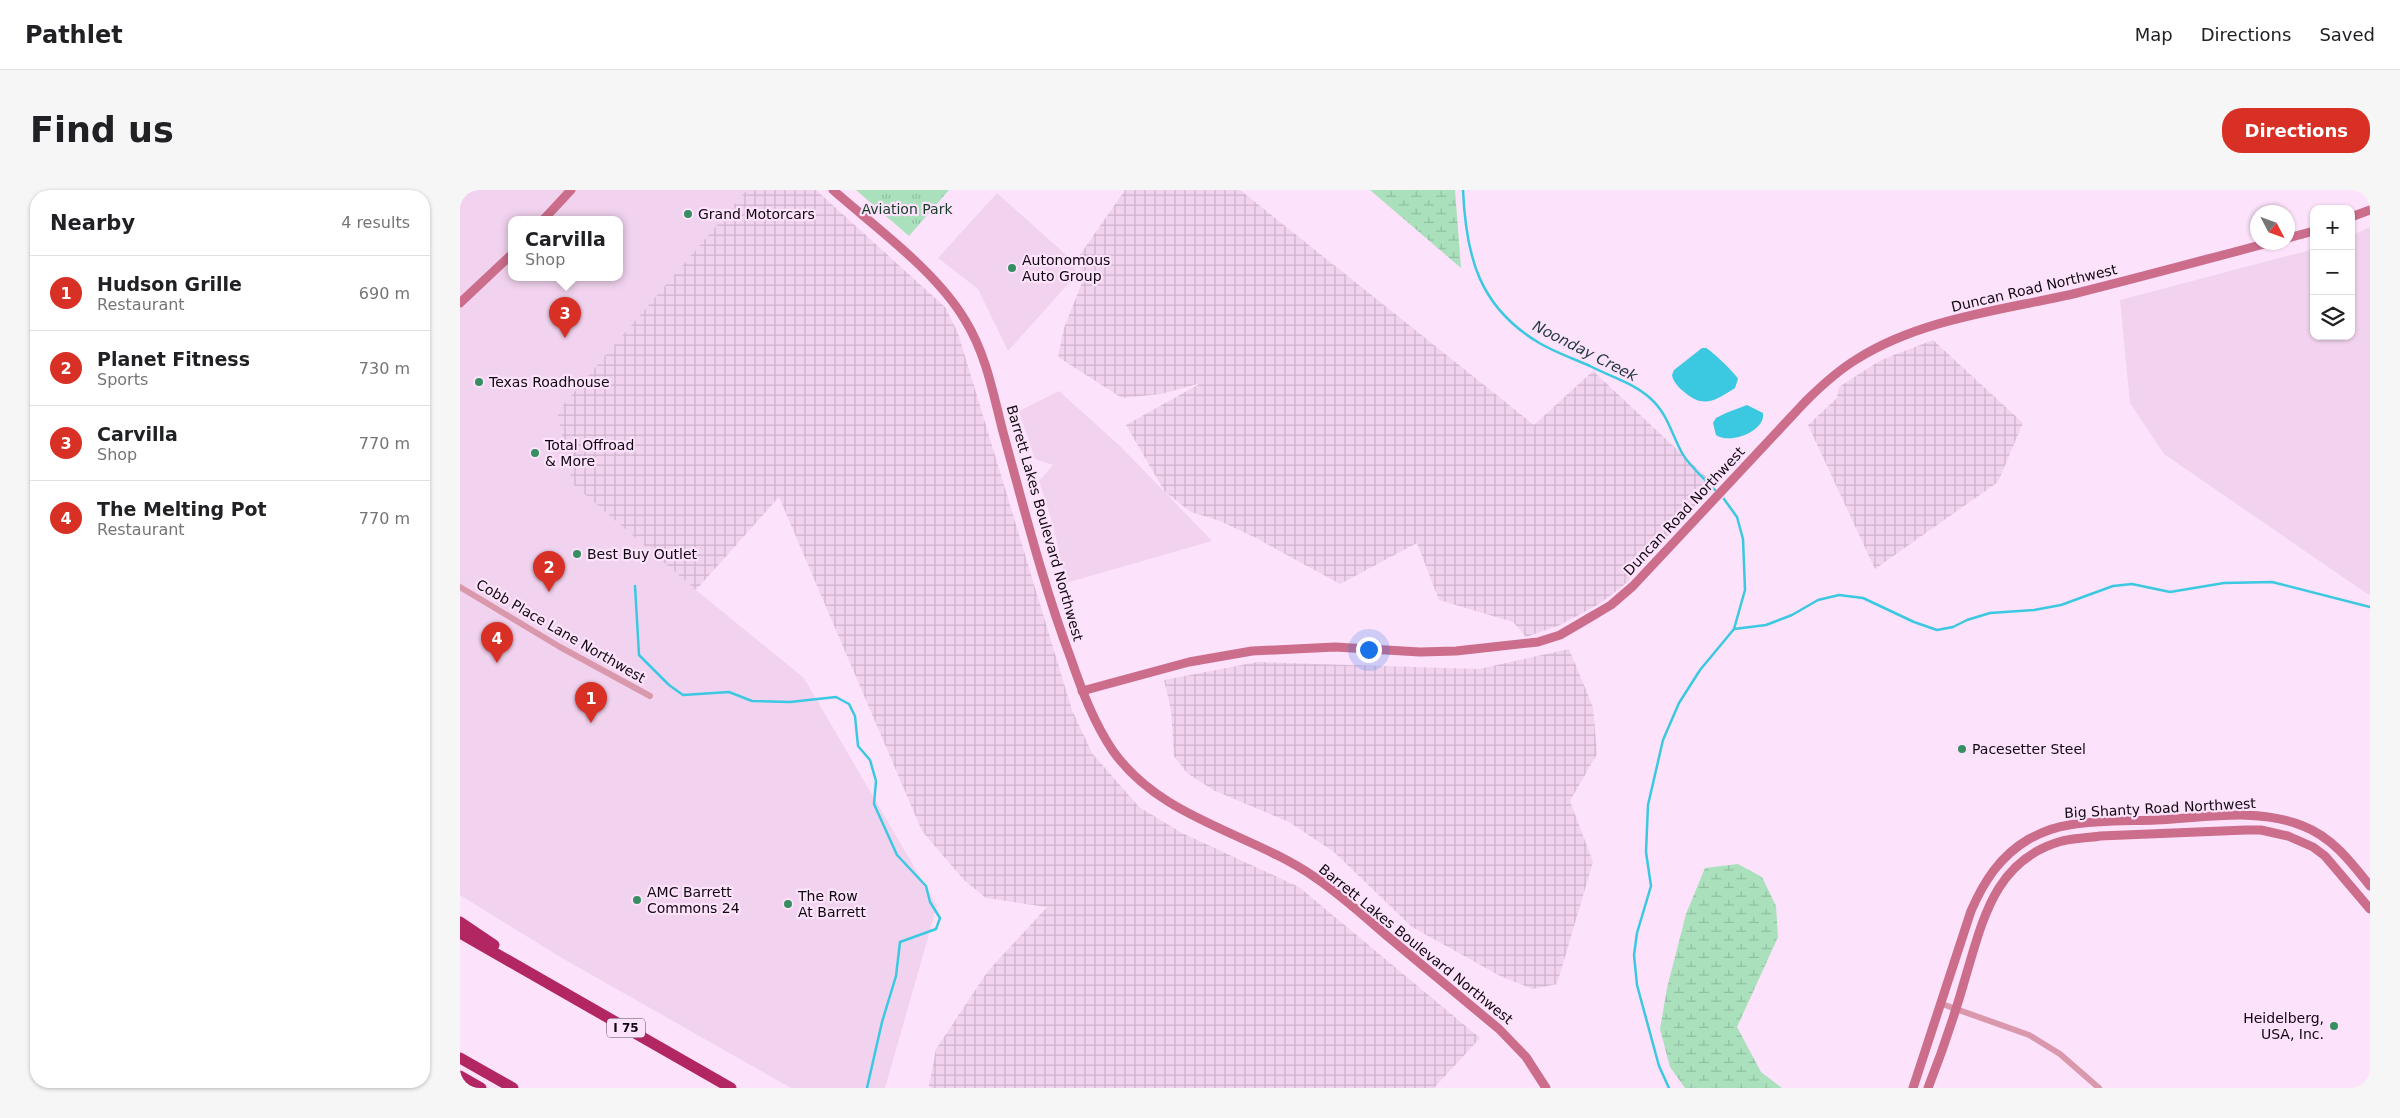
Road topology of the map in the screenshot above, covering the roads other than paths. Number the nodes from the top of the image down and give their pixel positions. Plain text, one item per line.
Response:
1 (571, 190) edge
2 (833, 190) edge
3 (2370, 210) edge
4 (547, 216) edge
5 (2355, 216) edge
6 (2310, 232) edge
7 (2295, 236) edge
8 (2250, 248) edge
9 (508, 258) edge
10 (460, 304) edge
11 (460, 586) edge
12 (1082, 691) junction
13 (650, 696) dead end
14 (2370, 886) edge
15 (2370, 909) edge
16 (460, 922) edge
17 (460, 933) edge
18 (520, 967) junction
19 (1942, 1004) junction
20 (1956, 1008) junction
21 (460, 1058) edge
22 (460, 1076) edge
23 (481, 1088) edge
24 (512, 1088) edge
25 (731, 1088) edge
26 (1546, 1088) edge
27 (1913, 1088) edge
28 (1928, 1088) edge
29 (2099, 1088) edge

1 - 4 street
2 - 12 street, Barrett Lakes Boulevard Northwest
3 - 5 street
6 - 7 street
8 - 12 street, Duncan Road Northwest
9 - 10 street
11 - 13 street, Cobb Place Lane Northwest
12 - 26 street, Barrett Lakes Boulevard Northwest
14 - 19 street, Big Shanty Road Northwest
15 - 20 street, Big Shanty Road Northwest
16 - 18 highway
17 - 18 highway, I 75
18 - 25 highway, I 75
19 - 20 street
19 - 27 street, Big Shanty Road Northwest
20 - 28 street, Big Shanty Road Northwest
20 - 29 street
21 - 24 highway
22 - 23 highway

